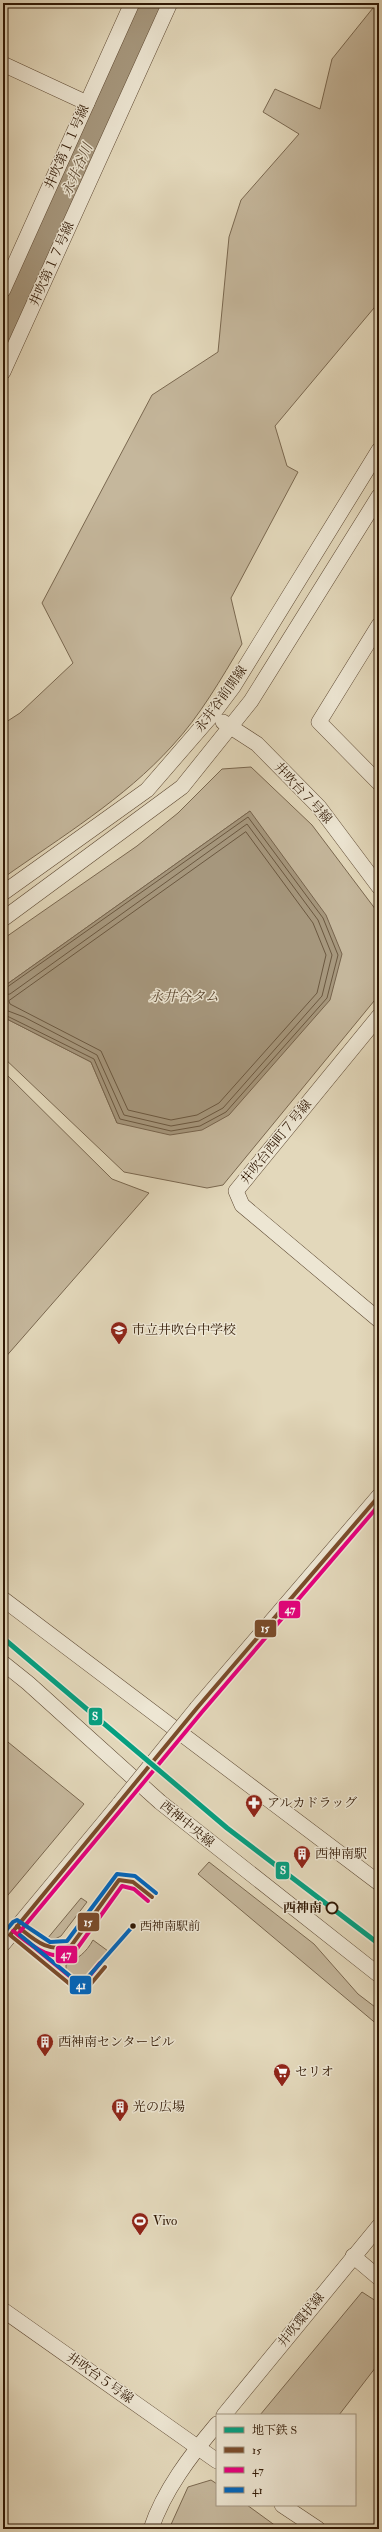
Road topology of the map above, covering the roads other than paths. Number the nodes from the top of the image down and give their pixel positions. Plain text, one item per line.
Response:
1 (132, 3) edge
2 (170, 3) edge
3 (3, 64) edge
4 (87, 103) junction
5 (3, 290) edge
6 (3, 372) edge
7 (379, 450) edge
8 (379, 496) edge
9 (379, 625) edge
10 (212, 715) junction
11 (230, 726) junction
12 (379, 783) edge
13 (379, 887) edge
14 (3, 893) edge
15 (3, 919) edge
16 (379, 1016) edge
17 (379, 1320) edge
18 (379, 1496) edge
19 (3, 1599) edge
20 (3, 1663) edge
21 (3, 1666) edge
22 (28, 1683) junction
23 (379, 1883) edge
24 (3, 1944) edge
25 (344, 1949) junction
26 (379, 1975) edge
27 (379, 1982) edge
28 (379, 2226) edge
29 (353, 2256) junction
30 (379, 2278) edge
31 (3, 2310) edge
32 (225, 2414) edge
33 (216, 2425) edge
34 (197, 2448) junction
35 (216, 2460) edge
36 (284, 2506) edge
37 (151, 2529) edge
38 (318, 2529) edge

1 - 4 street, 井吹第１１号線
2 - 6 street, 井吹第１７号線
3 - 4 street
4 - 5 street, 井吹第１１号線
7 - 10 street, 永井谷前開線
8 - 11 street, 永井谷前開線
9 - 12 street
10 - 11 street, 井吹台７号線
10 - 14 street, 永井谷前開線
11 - 13 street, 井吹台７号線
11 - 15 street, 永井谷前開線
16 - 17 street, 井吹台西町７号線
18 - 24 street, bridge
19 - 23 street
20 - 22 street, 西神中央線
21 - 22 street
22 - 25 street, 西神中央線
25 - 26 street, 西神中央線
25 - 27 street
28 - 29 street, 井吹環状線
29 - 30 street
29 - 32 street, 井吹環状線
31 - 34 street, 井吹台５号線
33 - 34 street
34 - 35 street, 井吹台５号線
34 - 37 street
36 - 38 street

